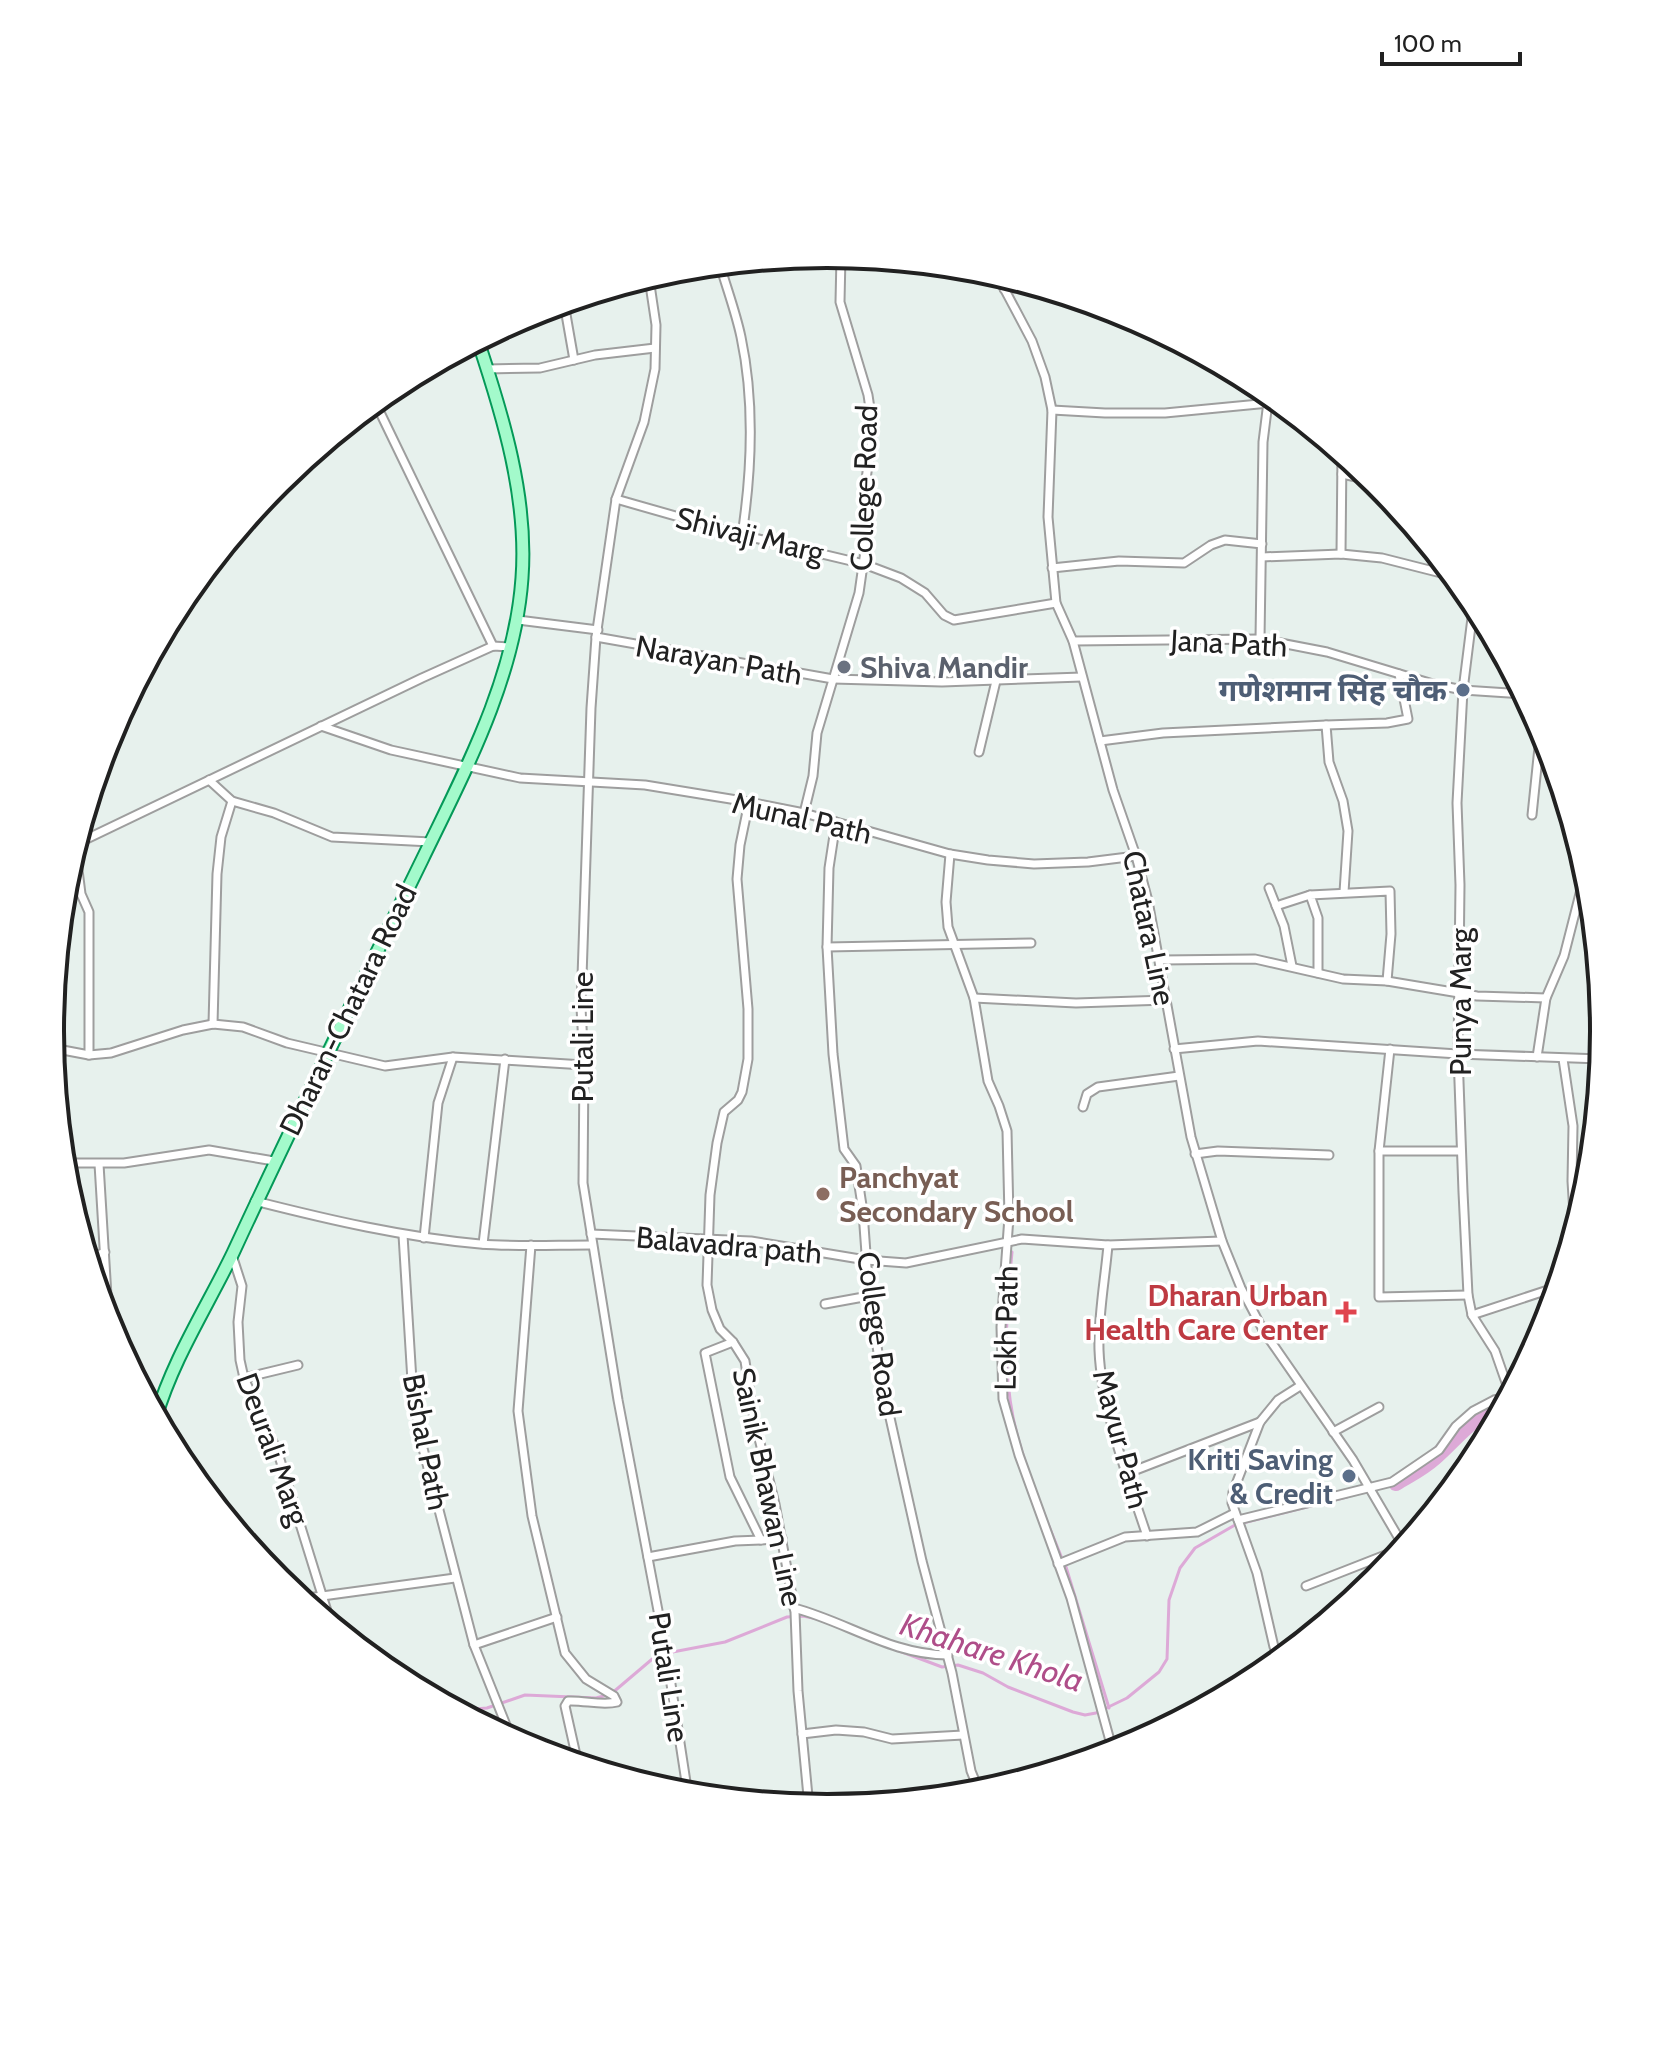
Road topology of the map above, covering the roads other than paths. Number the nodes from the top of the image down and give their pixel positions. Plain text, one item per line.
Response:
1 (841, 269) edge
2 (723, 276) edge
3 (651, 289) edge
4 (1004, 289) edge
5 (566, 315) edge
6 (655, 348) junction
7 (479, 353) edge
8 (574, 360) junction
9 (486, 369) junction
10 (1263, 405) edge
11 (1052, 410) junction
12 (1268, 410) edge
13 (380, 413) edge
14 (1342, 469) edge
15 (1342, 474) junction
16 (1349, 475) edge
17 (616, 499) junction
18 (742, 535) junction
19 (1262, 544) junction
20 (1341, 554) junction
21 (1262, 557) junction
22 (864, 564) junction
23 (1052, 568) junction
24 (1435, 571) edge
25 (1056, 603) junction
26 (518, 620) junction
27 (1471, 624) edge
28 (597, 634) junction
29 (1260, 639) junction
30 (1073, 641) junction
31 (493, 646) junction
32 (512, 647) junction
33 (1399, 674) junction
34 (1082, 677) junction
35 (833, 679) junction
36 (996, 681) junction
37 (1463, 690) junction
38 (1511, 693) edge
39 (1326, 725) junction
40 (321, 726) junction
41 (1100, 741) junction
42 (979, 752) dead end
43 (1538, 756) edge
44 (467, 767) junction
45 (209, 780) junction
46 (588, 782) junction
47 (232, 801) junction
48 (749, 802) junction
49 (804, 813) junction
50 (1532, 815) dead end
51 (836, 822) junction
52 (89, 839) edge
53 (431, 842) junction
54 (950, 854) junction
55 (1136, 856) junction
56 (80, 880) edge
57 (1269, 888) dead end
58 (1344, 892) junction
59 (1310, 895) junction
60 (1578, 901) edge
61 (1276, 906) junction
62 (1031, 943) dead end
63 (954, 945) junction
64 (827, 947) junction
65 (1161, 960) junction
66 (1292, 966) junction
67 (1318, 973) junction
68 (1387, 981) junction
69 (1459, 993) junction
70 (974, 998) junction
71 (1546, 998) junction
72 (1166, 1000) junction
73 (213, 1024) junction
74 (1174, 1049) junction
75 (1390, 1049) junction
76 (65, 1050) edge
77 (327, 1054) junction
78 (1458, 1054) junction
79 (89, 1055) junction
80 (453, 1057) junction
81 (1537, 1057) junction
82 (505, 1059) junction
83 (1563, 1059) junction
84 (1589, 1059) edge
85 (584, 1065) junction
86 (1179, 1076) junction
87 (1083, 1107) dead end
88 (1379, 1151) junction
89 (1461, 1151) junction
90 (1195, 1154) junction
91 (1329, 1155) dead end
92 (274, 1161) junction
93 (76, 1163) edge
94 (99, 1164) junction
95 (1573, 1191) edge
96 (255, 1201) junction
97 (591, 1234) junction
98 (403, 1235) junction
99 (424, 1238) junction
100 (708, 1239) junction
101 (1008, 1241) junction
102 (1222, 1241) junction
103 (483, 1244) junction
104 (531, 1245) junction
105 (591, 1245) junction
106 (1108, 1245) junction
107 (105, 1252) junction
108 (98, 1255) edge
109 (232, 1255) junction
110 (866, 1260) junction
111 (107, 1284) edge
112 (1544, 1291) edge
113 (1468, 1295) junction
114 (869, 1296) junction
115 (825, 1304) dead end
116 (1472, 1315) junction
117 (733, 1342) junction
118 (298, 1365) dead end
119 (244, 1378) junction
120 (1504, 1381) edge
121 (1300, 1386) junction
122 (159, 1400) edge
123 (1495, 1400) edge
124 (1379, 1407) dead end
125 (1260, 1422) junction
126 (1333, 1432) junction
127 (1128, 1473) junction
128 (1373, 1491) junction
129 (1238, 1520) junction
130 (1147, 1536) junction
131 (782, 1538) junction
132 (1398, 1538) edge
133 (761, 1540) junction
134 (648, 1557) junction
135 (1380, 1557) edge
136 (1058, 1564) junction
137 (455, 1578) junction
138 (1306, 1586) dead end
139 (323, 1594) junction
140 (314, 1596) edge
141 (326, 1607) edge
142 (794, 1610) junction
143 (557, 1617) junction
144 (474, 1645) junction
145 (1274, 1647) dead end
146 (948, 1656) junction
147 (505, 1723) edge
148 (802, 1734) junction
149 (963, 1735) junction
150 (1109, 1740) edge
151 (575, 1751) edge
152 (975, 1780) edge
153 (686, 1781) edge
154 (808, 1794) edge

1 - 22 street, College Road
2 - 18 street
3 - 6 street, Putali Line
4 - 11 street, Chatara Line
5 - 8 street
6 - 8 street
6 - 17 street, Putali Line
7 - 9 main road, Dharan-Chatara Road
8 - 9 street
9 - 26 main road, Dharan-Chatara Road
10 - 11 street
11 - 23 street, Chatara Line
12 - 19 street
13 - 31 street
14 - 15 street
15 - 16 street
15 - 20 street
17 - 18 street, Shivaji Marg
17 - 28 street, Putali Line
18 - 22 street, Shivaji Marg
19 - 21 street
19 - 23 street
20 - 21 street
20 - 24 street
21 - 29 street
22 - 25 street, Shivaji Marg
22 - 35 street, College Road
23 - 25 street, Chatara Line
25 - 30 street, Chatara Line
26 - 28 street, Narayan Path
26 - 32 main road, Dharan-Chatara Road
27 - 37 street, Punya Marg
28 - 35 street, Narayan Path
28 - 46 street, Putali Line
29 - 30 street, Jana Path
29 - 33 street, Jana Path
30 - 34 street, Chatara Line
31 - 32 street
31 - 40 street
32 - 44 main road, Dharan-Chatara Road
33 - 37 street, Jana Path
33 - 39 street
34 - 36 street, Narayan Path
34 - 41 street, Chatara Line
35 - 36 street, Narayan Path
35 - 49 street, College Road
36 - 42 street
37 - 38 street, Jana Path
37 - 69 street, Punya Marg
39 - 41 street
39 - 58 street
40 - 44 street, Munal Path
40 - 45 street
41 - 55 street, Chatara Line
43 - 50 street
44 - 46 street, Munal Path
44 - 53 main road, Dharan-Chatara Road
45 - 47 street
45 - 52 street
46 - 48 street, Munal Path
46 - 85 street, Putali Line
47 - 53 street
47 - 73 street
48 - 49 street, Munal Path
48 - 100 street, Sainik Bhawan Line
49 - 51 street, Munal Path
51 - 54 street, Munal Path
51 - 64 street, College Road
53 - 77 main road, Dharan-Chatara Road
54 - 55 street, Munal Path
54 - 63 street, Lokh Path
55 - 65 street, Chatara Line
56 - 79 street
57 - 61 street
58 - 59 street
58 - 68 street
59 - 61 street
59 - 67 street
60 - 71 street
61 - 66 street
62 - 63 street
63 - 64 street
63 - 70 street, Lokh Path
64 - 110 street, College Road
65 - 66 street
65 - 72 street, Chatara Line
66 - 67 street
67 - 68 street
68 - 69 street
69 - 71 street
69 - 78 street, Punya Marg
70 - 72 street
70 - 101 street, Lokh Path
71 - 81 street
72 - 74 street, Chatara Line
73 - 77 street
73 - 79 street
74 - 75 street
74 - 86 street, Chatara Line
75 - 78 street
75 - 88 street
76 - 79 street
77 - 80 street
77 - 92 main road, Dharan-Chatara Road
78 - 81 street
78 - 89 street, Punya Marg
80 - 82 street
80 - 99 street
81 - 83 street
82 - 85 street
82 - 103 street
83 - 84 street
83 - 95 street
85 - 97 street, Putali Line
86 - 87 street
86 - 90 street, Chatara Line
88 - 89 street
88 - 113 street
89 - 113 street, Punya Marg
90 - 91 street
90 - 102 street, Chatara Line
92 - 94 street
92 - 96 main road, Dharan-Chatara Road
93 - 94 street
94 - 107 street
96 - 98 street
96 - 109 main road, Dharan-Chatara Road
97 - 100 street, Balavadra path
97 - 105 street, Putali Line
98 - 99 street
98 - 137 street, Bishal Path
99 - 103 street
100 - 110 street, Balavadra path
100 - 117 street, Sainik Bhawan Line
101 - 106 street, Balavadra path
101 - 110 street, Balavadra path
101 - 136 street, Lokh Path
102 - 106 street, Balavadra path
102 - 121 street, Chatara Line
103 - 104 street
104 - 105 street
104 - 143 street
105 - 134 street, Putali Line
106 - 127 street, Mayur Path
107 - 108 street
107 - 111 street
109 - 119 street, Deurali Marg
109 - 122 main road, Dharan-Chatara Road
110 - 114 street, College Road
112 - 116 street
113 - 116 street, Punya Marg
114 - 115 street
114 - 146 street, College Road
116 - 120 street, Punya Marg
117 - 131 street, Sainik Bhawan Line
117 - 133 street
118 - 119 street
119 - 139 street, Deurali Marg
121 - 125 street
121 - 126 street, Chatara Line
123 - 128 street
124 - 126 street
125 - 127 street
125 - 129 street
126 - 128 street, Chatara Line
127 - 130 street, Mayur Path
128 - 129 street
128 - 132 street, Chatara Line
129 - 130 street
129 - 145 street
130 - 136 street
131 - 133 street
131 - 142 street, Sainik Bhawan Line
133 - 134 street
134 - 153 street, Putali Line
135 - 138 street
136 - 150 street, Lokh Path
137 - 139 street
137 - 144 street, Bishal Path
139 - 140 street
139 - 141 street, Deurali Marg
142 - 146 street
142 - 148 street, Sainik Bhawan Line
143 - 144 street
143 - 151 street
144 - 147 street, Bishal Path
146 - 149 street, College Road
148 - 149 street
148 - 154 street, Sainik Bhawan Line
149 - 152 street, College Road

